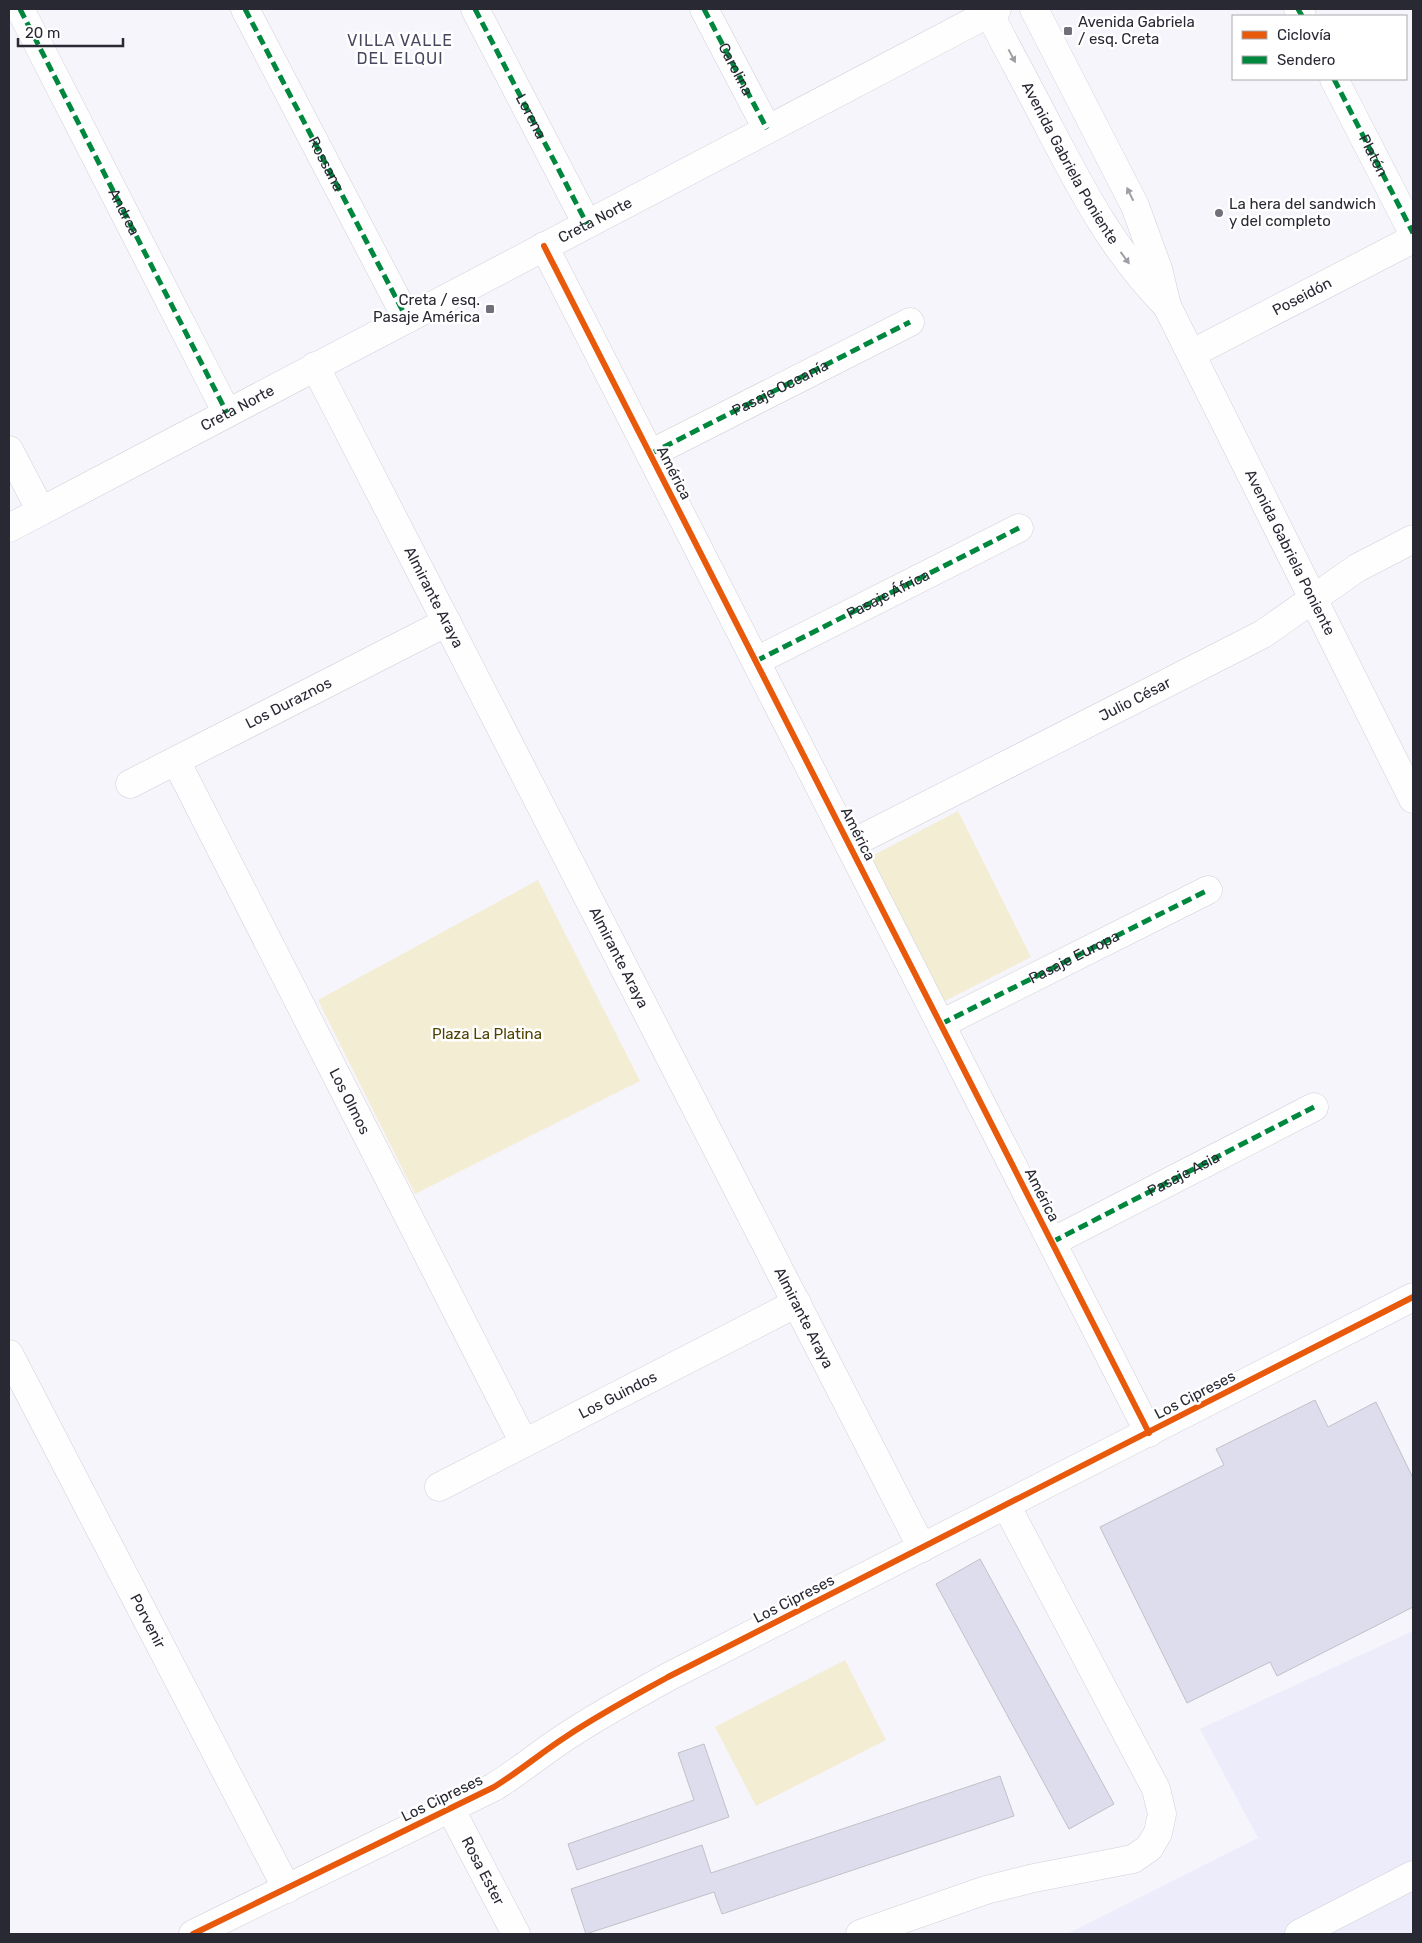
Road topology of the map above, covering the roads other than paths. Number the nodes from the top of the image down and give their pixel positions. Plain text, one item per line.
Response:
1 (20, 9) edge
2 (245, 9) edge
3 (475, 9) edge
4 (704, 9) edge
5 (1034, 9) edge
6 (991, 10) edge
7 (1335, 80) edge
8 (768, 129) junction
9 (588, 224) junction
10 (1413, 233) edge
11 (1413, 239) edge
12 (544, 246) junction
13 (1167, 306) junction
14 (407, 319) junction
15 (910, 322) dead end
16 (1192, 354) junction
17 (315, 366) junction
18 (228, 413) junction
19 (9, 450) edge
20 (650, 454) junction
21 (41, 511) junction
22 (9, 528) edge
23 (1019, 528) dead end
24 (1413, 539) edge
25 (1312, 599) junction
26 (447, 622) junction
27 (756, 662) junction
28 (176, 761) junction
29 (130, 784) dead end
30 (1413, 799) edge
31 (849, 844) junction
32 (1208, 890) dead end
33 (941, 1024) junction
34 (1314, 1107) dead end
35 (1052, 1242) junction
36 (1413, 1297) edge
37 (797, 1304) junction
38 (9, 1354) edge
39 (1149, 1432) junction
40 (524, 1443) junction
41 (439, 1487) dead end
42 (1006, 1505) junction
43 (922, 1548) junction
44 (450, 1808) junction
45 (1413, 1875) edge
46 (287, 1889) junction
47 (192, 1934) edge
48 (516, 1934) edge
49 (860, 1934) edge
50 (1299, 1934) edge

1 - 18 street, Andrea
2 - 14 street, Rossana
3 - 9 street, Lorena
4 - 8 street, Carolina
13 -> 5 street, Avenida Gabriela Poniente
6 - 8 street, Creta Norte
6 -> 13 street, Avenida Gabriela Poniente
7 - 10 street, Platón
8 - 9 street, Creta Norte
9 - 12 street, Creta Norte
11 - 16 street, Poseidón
12 - 14 street, Creta Norte
12 - 20 street, América
13 - 16 street, Avenida Gabriela Poniente
14 - 17 street, Creta Norte
15 - 20 street, Pasaje Oceanía
16 - 25 street, Avenida Gabriela Poniente
17 - 18 street, Creta Norte
17 - 26 street, Almirante Araya
18 - 21 street, Creta Norte
19 - 21 street
20 - 27 street, América
21 - 22 street, Creta Norte
23 - 27 street, Pasaje África
24 - 25 street, Julio César
25 - 30 street, Avenida Gabriela Poniente
25 - 31 street, Julio César
26 - 28 street, Los Duraznos
26 - 37 street, Almirante Araya
27 - 31 street, América
28 - 29 street, Los Duraznos
28 - 40 street, Los Olmos
31 - 33 street, América
32 - 33 street, Pasaje Europa
33 - 35 street, América
34 - 35 street, Pasaje Asia
35 - 39 street, América
36 - 39 street, Los Cipreses
37 - 40 street, Los Guindos
37 - 43 street, Almirante Araya
38 - 46 street, Porvenir
39 - 42 street, Los Cipreses
40 - 41 street, Los Guindos
42 - 43 street, Los Cipreses
42 - 49 street
43 - 44 street, Los Cipreses
44 - 46 street, Los Cipreses
44 - 48 street, Rosa Ester
45 - 50 street
46 - 47 street, Los Cipreses

